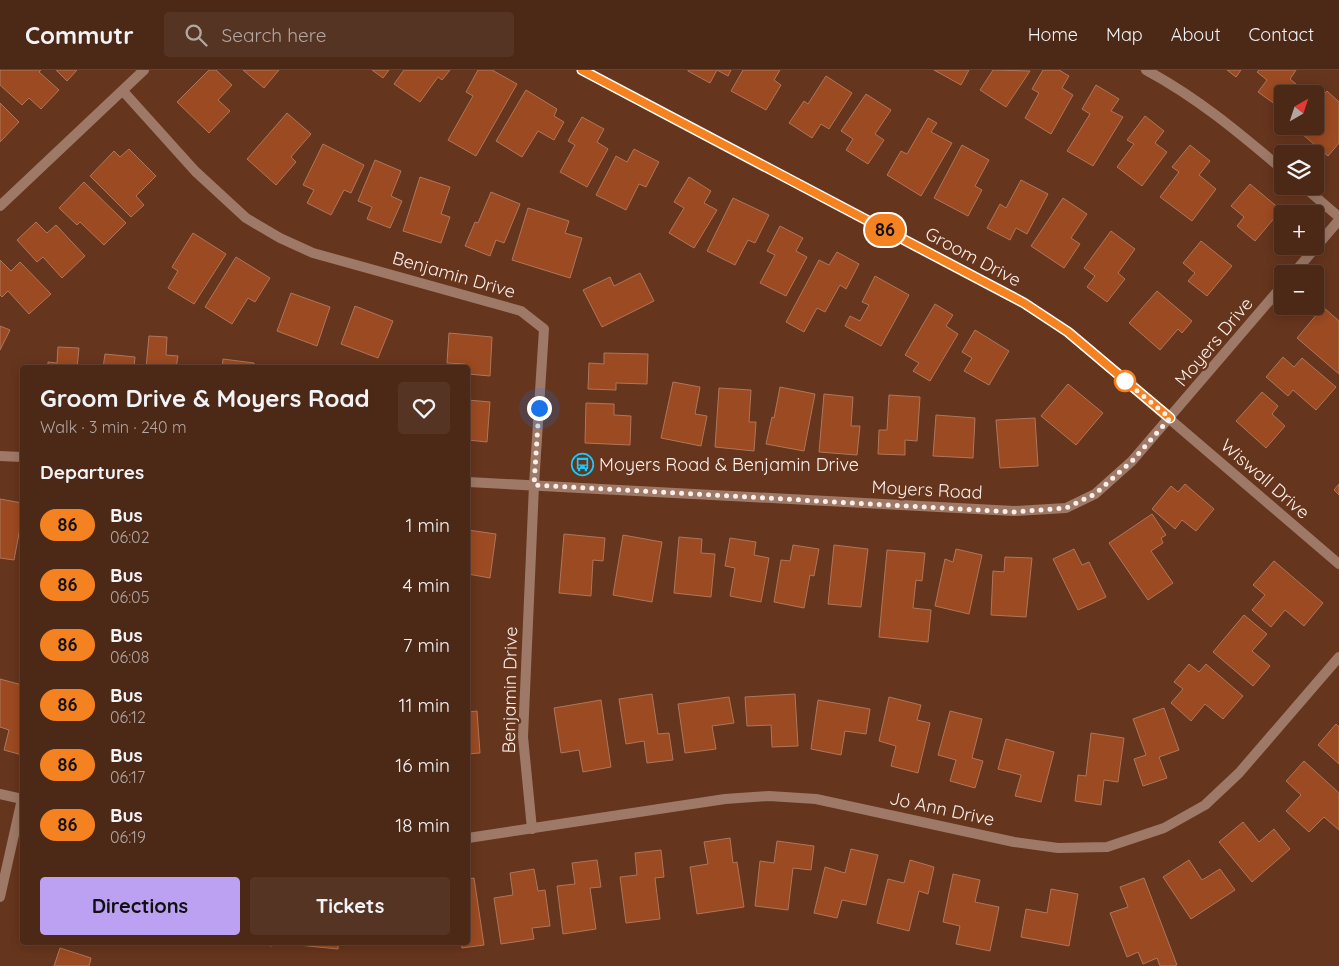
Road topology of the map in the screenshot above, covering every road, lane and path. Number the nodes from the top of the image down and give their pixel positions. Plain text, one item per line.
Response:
1 (144, 70) edge
2 (582, 70) edge
3 (1146, 70) edge
4 (123, 91) junction
5 (1274, 163) edge
6 (1312, 195) edge
7 (0, 206) edge
8 (1339, 219) edge
9 (1301, 265) edge
10 (1274, 295) edge
11 (1170, 418) junction
12 (0, 456) edge
13 (20, 457) edge
14 (470, 482) edge
15 (534, 485) junction
16 (1339, 564) edge
17 (1339, 657) edge
18 (0, 794) edge
19 (20, 799) edge
20 (20, 808) edge
21 (532, 829) junction
22 (470, 838) edge
23 (0, 897) edge

1 - 4 street
2 - 11 street, Groom Drive
3 - 5 street
4 - 7 street
4 - 15 street, Benjamin Drive
6 - 8 street
8 - 9 street
10 - 11 street, Moyers Drive
11 - 15 street, Moyers Road
11 - 16 street, Wiswall Drive
12 - 13 street
14 - 15 street, Moyers Road
15 - 21 street, Benjamin Drive
17 - 21 street, Jo Ann Drive
18 - 19 street
20 - 23 street
21 - 22 street, Jo Ann Drive

